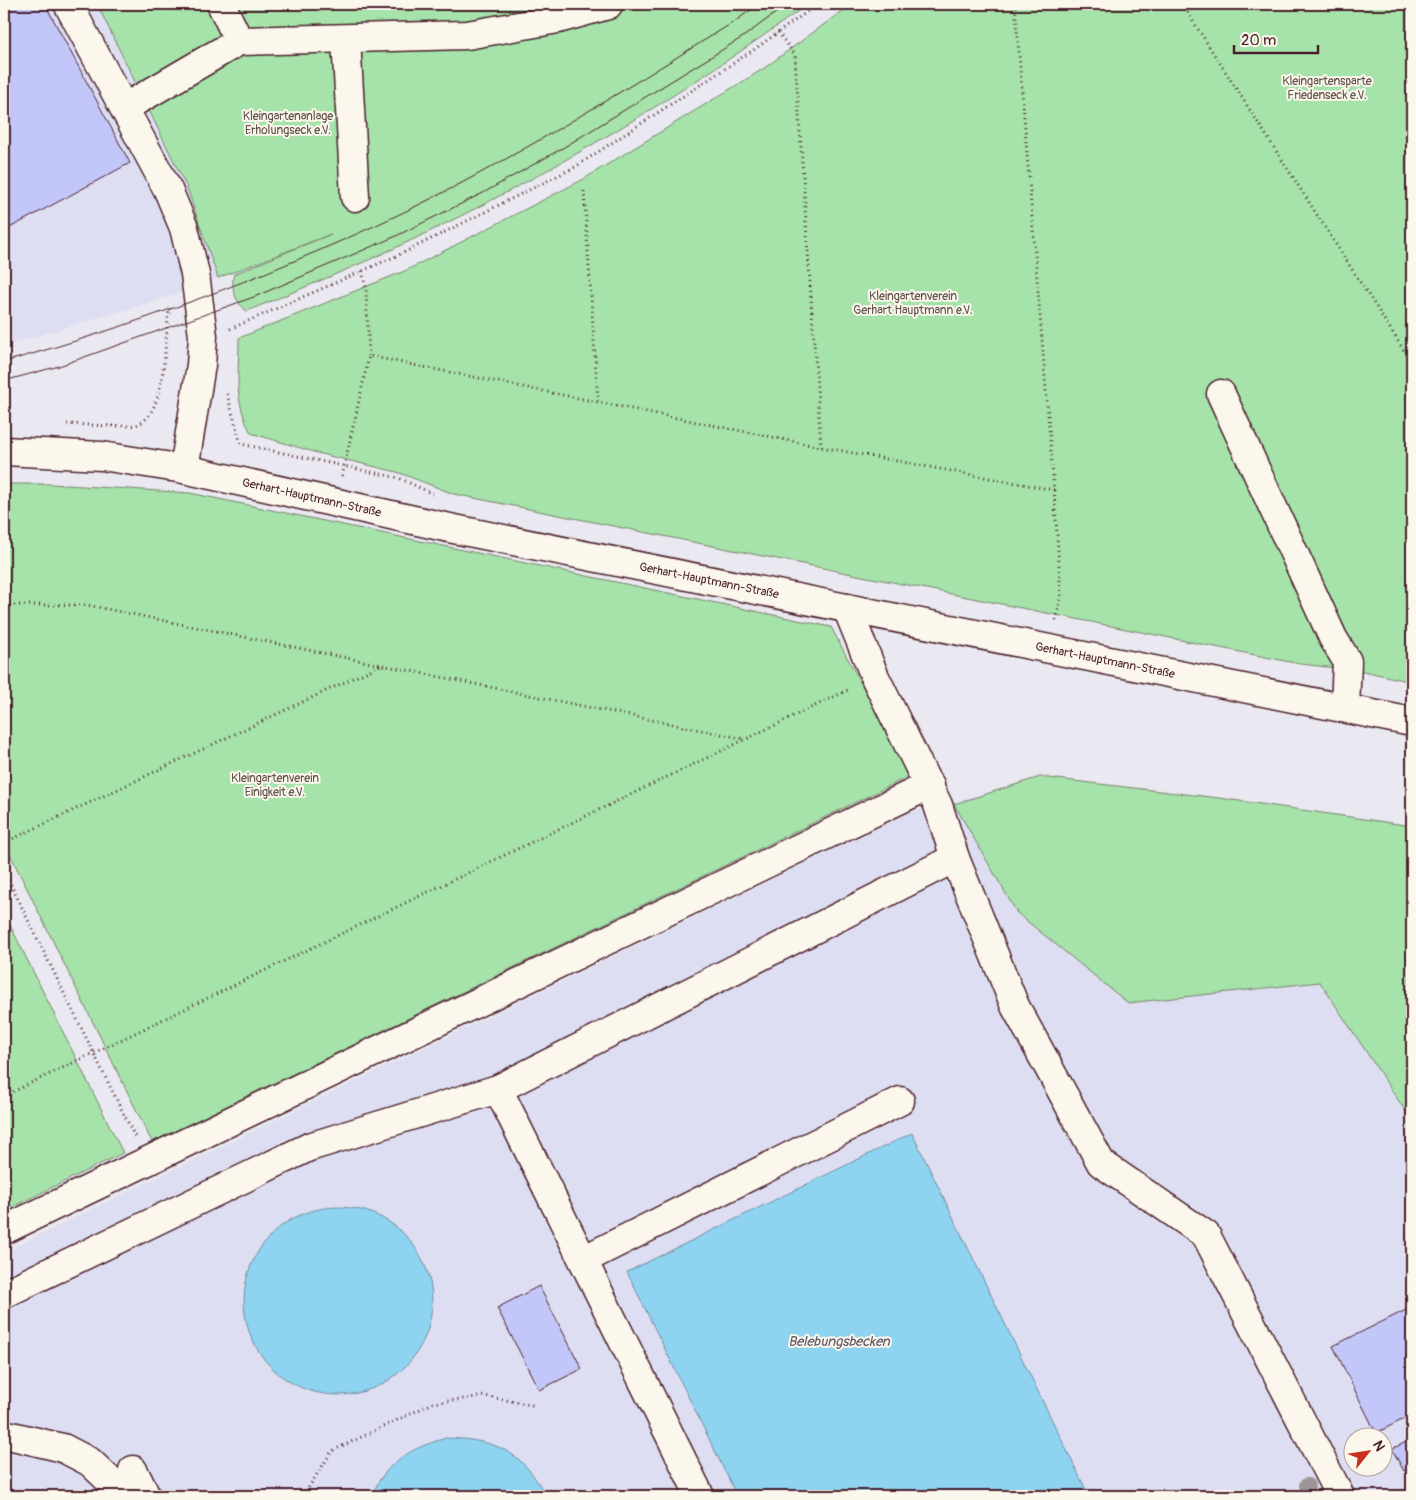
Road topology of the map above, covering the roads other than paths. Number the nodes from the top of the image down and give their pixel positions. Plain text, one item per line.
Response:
1 (68, 4) edge
2 (221, 4) edge
3 (606, 4) edge
4 (346, 38) junction
5 (239, 41) junction
6 (124, 108) junction
7 (355, 197) dead end
8 (1221, 394) dead end
9 (4, 451) edge
10 (184, 469) junction
11 (847, 608) junction
12 (1345, 708) junction
13 (1412, 722) edge
14 (930, 785) junction
15 (955, 858) junction
16 (498, 1089) junction
17 (900, 1101) dead end
18 (4, 1230) edge
19 (583, 1260) junction
20 (4, 1294) edge
21 (4, 1434) edge
22 (133, 1470) dead end
23 (126, 1496) edge
24 (146, 1496) edge
25 (700, 1496) edge
26 (1340, 1496) edge

1 - 6 street
2 - 5 street
3 - 4 street
4 - 5 street
4 - 7 street
5 - 6 street
6 - 10 street
8 - 12 street
9 - 10 street, Gerhart-Hauptmann-Straße
10 - 11 street, Gerhart-Hauptmann-Straße
11 - 12 street, Gerhart-Hauptmann-Straße
11 - 14 street
12 - 13 street, Gerhart-Hauptmann-Straße
14 - 15 street
14 - 18 street
15 - 16 street
15 - 26 street
16 - 19 street
16 - 20 street
17 - 19 street
19 - 25 street
21 - 23 street
22 - 24 street

